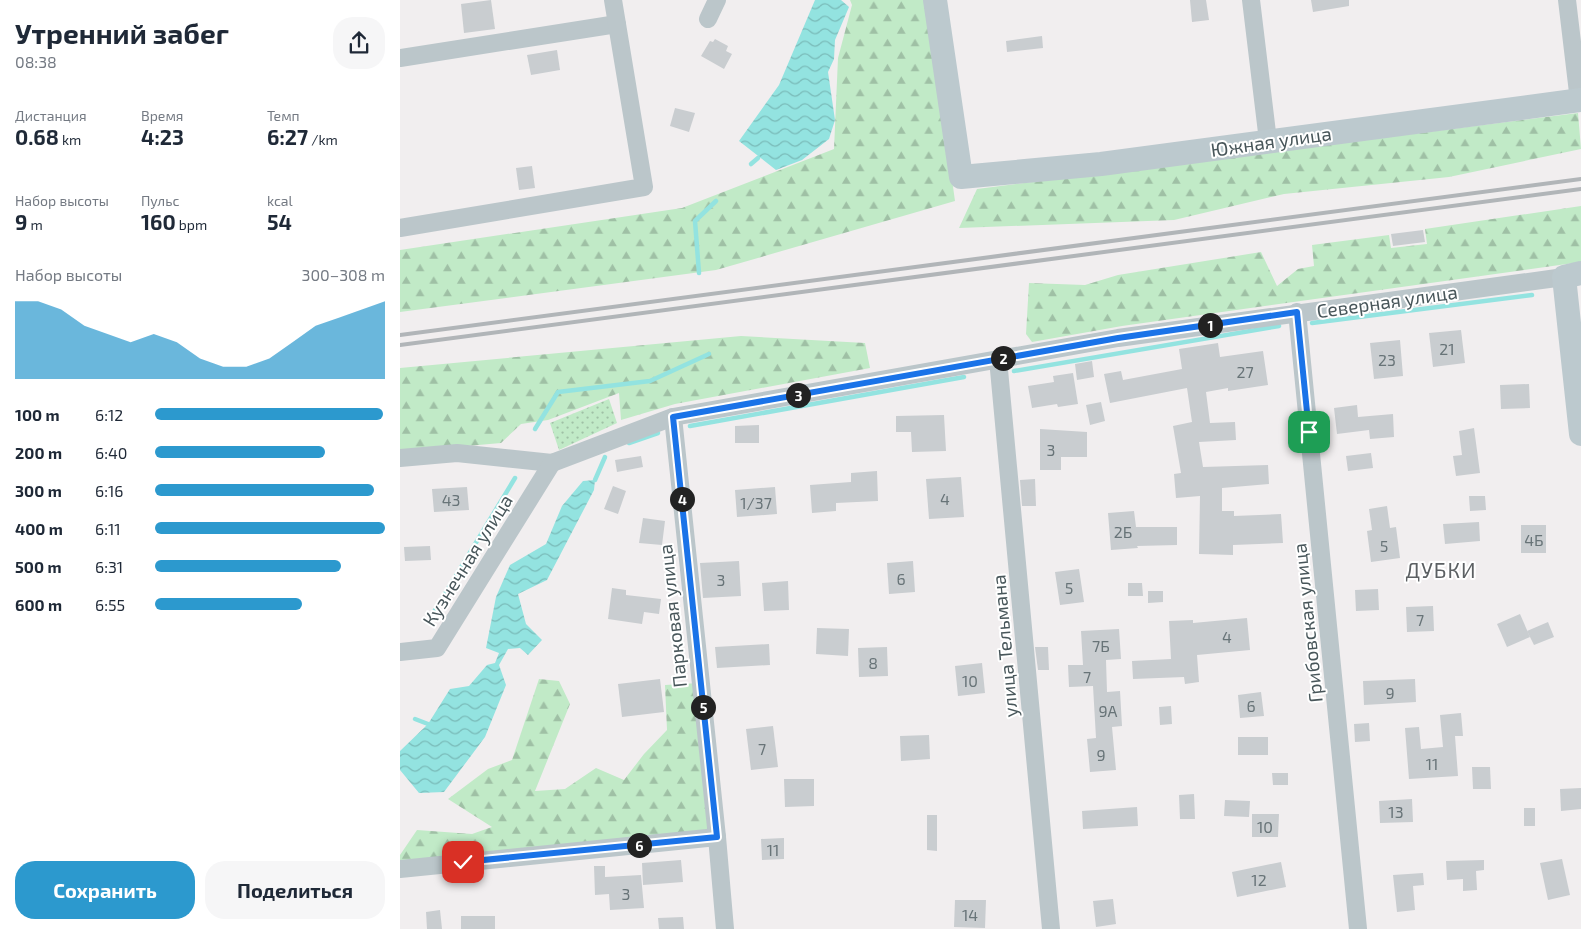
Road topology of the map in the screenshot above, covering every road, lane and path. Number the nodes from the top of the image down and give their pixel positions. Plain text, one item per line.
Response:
1 (613, 0) edge
2 (717, 0) edge
3 (936, 0) edge
4 (1251, 0) edge
5 (1567, 0) edge
6 (708, 18) dead end
7 (617, 24) junction
8 (400, 58) edge
9 (1580, 100) edge
10 (1268, 141) junction
11 (400, 228) edge
12 (1572, 275) edge
13 (1297, 312) junction
14 (998, 359) junction
15 (673, 417) junction
16 (1581, 434) edge
17 (400, 458) edge
18 (552, 463) junction
19 (400, 652) edge
20 (717, 837) junction
21 (400, 869) edge
22 (725, 929) edge
23 (1051, 929) edge
24 (1358, 929) edge

1 - 7 street
2 - 6 street
3 - 10 street, Южная улица
4 - 10 street
5 - 9 street
7 - 8 street
7 - 11 street
9 - 10 street, Южная улица
12 - 13 street, Северная улица
12 - 16 street
13 - 14 street, Северная улица
13 - 24 street, Грибовская улица
14 - 15 street, Северная улица
14 - 23 street, улица Тельмана
15 - 18 street, Северная улица
15 - 20 street, Парковая улица
17 - 18 street, Северная улица
18 - 19 street, Кузнечная улица
20 - 21 street
20 - 22 street, Парковая улица

